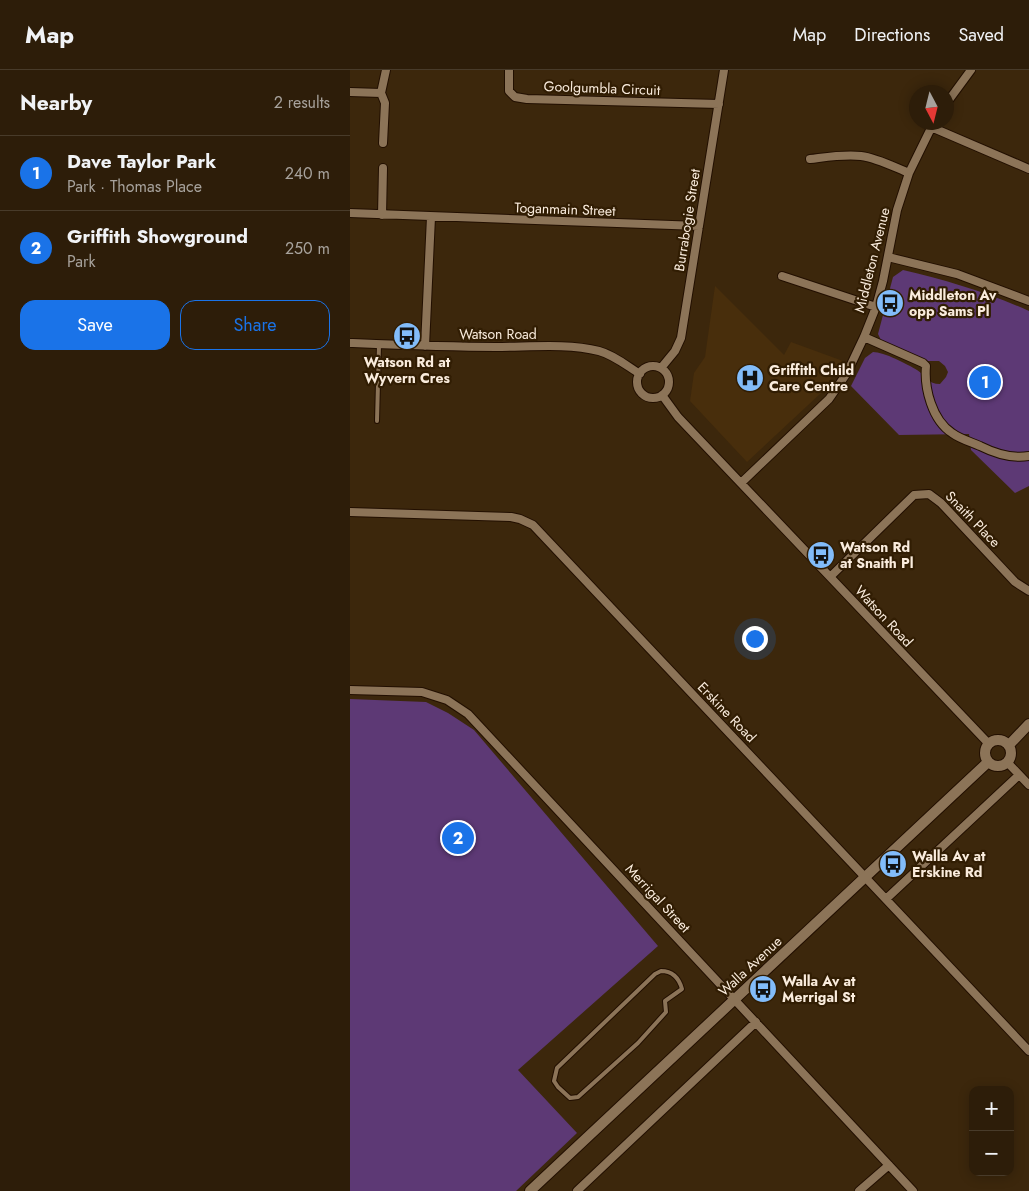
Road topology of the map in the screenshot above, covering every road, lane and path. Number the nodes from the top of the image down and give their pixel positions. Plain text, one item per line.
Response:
1 (386, 70) edge
2 (510, 70) edge
3 (724, 70) edge
4 (971, 70) edge
5 (350, 92) edge
6 (381, 93) junction
7 (954, 93) edge
8 (719, 104) junction
9 (930, 130) edge
10 (943, 130) edge
11 (384, 142) dead end
12 (810, 159) dead end
13 (382, 168) dead end
14 (1029, 169) edge
15 (909, 173) junction
16 (350, 213) edge
17 (382, 214) junction
18 (431, 217) junction
19 (699, 226) junction
20 (888, 257) junction
21 (782, 276) dead end
22 (1029, 302) edge
23 (876, 307) junction
24 (864, 337) junction
25 (350, 343) edge
26 (379, 344) junction
27 (425, 346) junction
28 (661, 368) junction
29 (640, 374) junction
30 (662, 395) junction
31 (377, 421) dead end
32 (1029, 456) edge
33 (741, 483) junction
34 (350, 512) edge
35 (830, 577) junction
36 (1029, 591) edge
37 (350, 690) edge
38 (1029, 724) edge
39 (988, 744) junction
40 (1009, 745) junction
41 (988, 762) junction
42 (1007, 762) junction
43 (1019, 775) junction
44 (1029, 785) edge
45 (866, 877) junction
46 (886, 899) junction
47 (734, 1000) junction
48 (658, 1022) joint
49 (756, 1022) junction
50 (1029, 1051) edge
51 (888, 1165) junction
52 (530, 1191) edge
53 (577, 1191) edge
54 (859, 1191) edge
55 (913, 1191) edge

1 - 6 street
2 - 8 street, Goolgumbla Circuit
3 - 8 street, Burrabogie Street
4 - 7 street
5 - 6 street
6 - 11 street
8 - 19 street, Burrabogie Street
9 - 15 street, Middleton Avenue
10 - 14 street
12 - 15 street
13 - 17 street
15 - 20 street, Middleton Avenue
16 - 17 street, Toganmain Street
17 - 18 street, Toganmain Street
18 - 19 street, Toganmain Street
18 - 27 street
19 - 28 street, Burrabogie Street
20 - 22 street
20 - 23 street, Middleton Avenue
21 - 23 street
23 - 24 street, Middleton Avenue
24 - 32 street
24 - 33 street, Middleton Avenue
25 - 26 street, Watson Road
26 - 27 street, Watson Road
26 - 31 lane
27 - 29 street, Watson Road
28 - 29 street
28 - 30 street
29 - 30 street
30 - 33 street, Watson Road
33 - 35 street, Watson Road
34 - 45 street, Erskine Road
35 - 36 street, Snaith Place
35 - 39 street, Watson Road
37 - 47 street, Merrigal Street
38 - 40 street
39 - 40 street
39 - 41 street
40 - 42 street
41 - 42 street
41 - 45 street, Walla Avenue
42 - 43 street
43 - 44 street
43 - 46 street
45 - 46 street, Erskine Road
45 - 47 street, Walla Avenue
46 - 50 street, Erskine Road
47 - 49 street, Merrigal Street
47 - 52 street, Walla Avenue
48 - 48 lane
49 - 51 street, Merrigal Street
49 - 53 street
51 - 54 street
51 - 55 street, Merrigal Street

